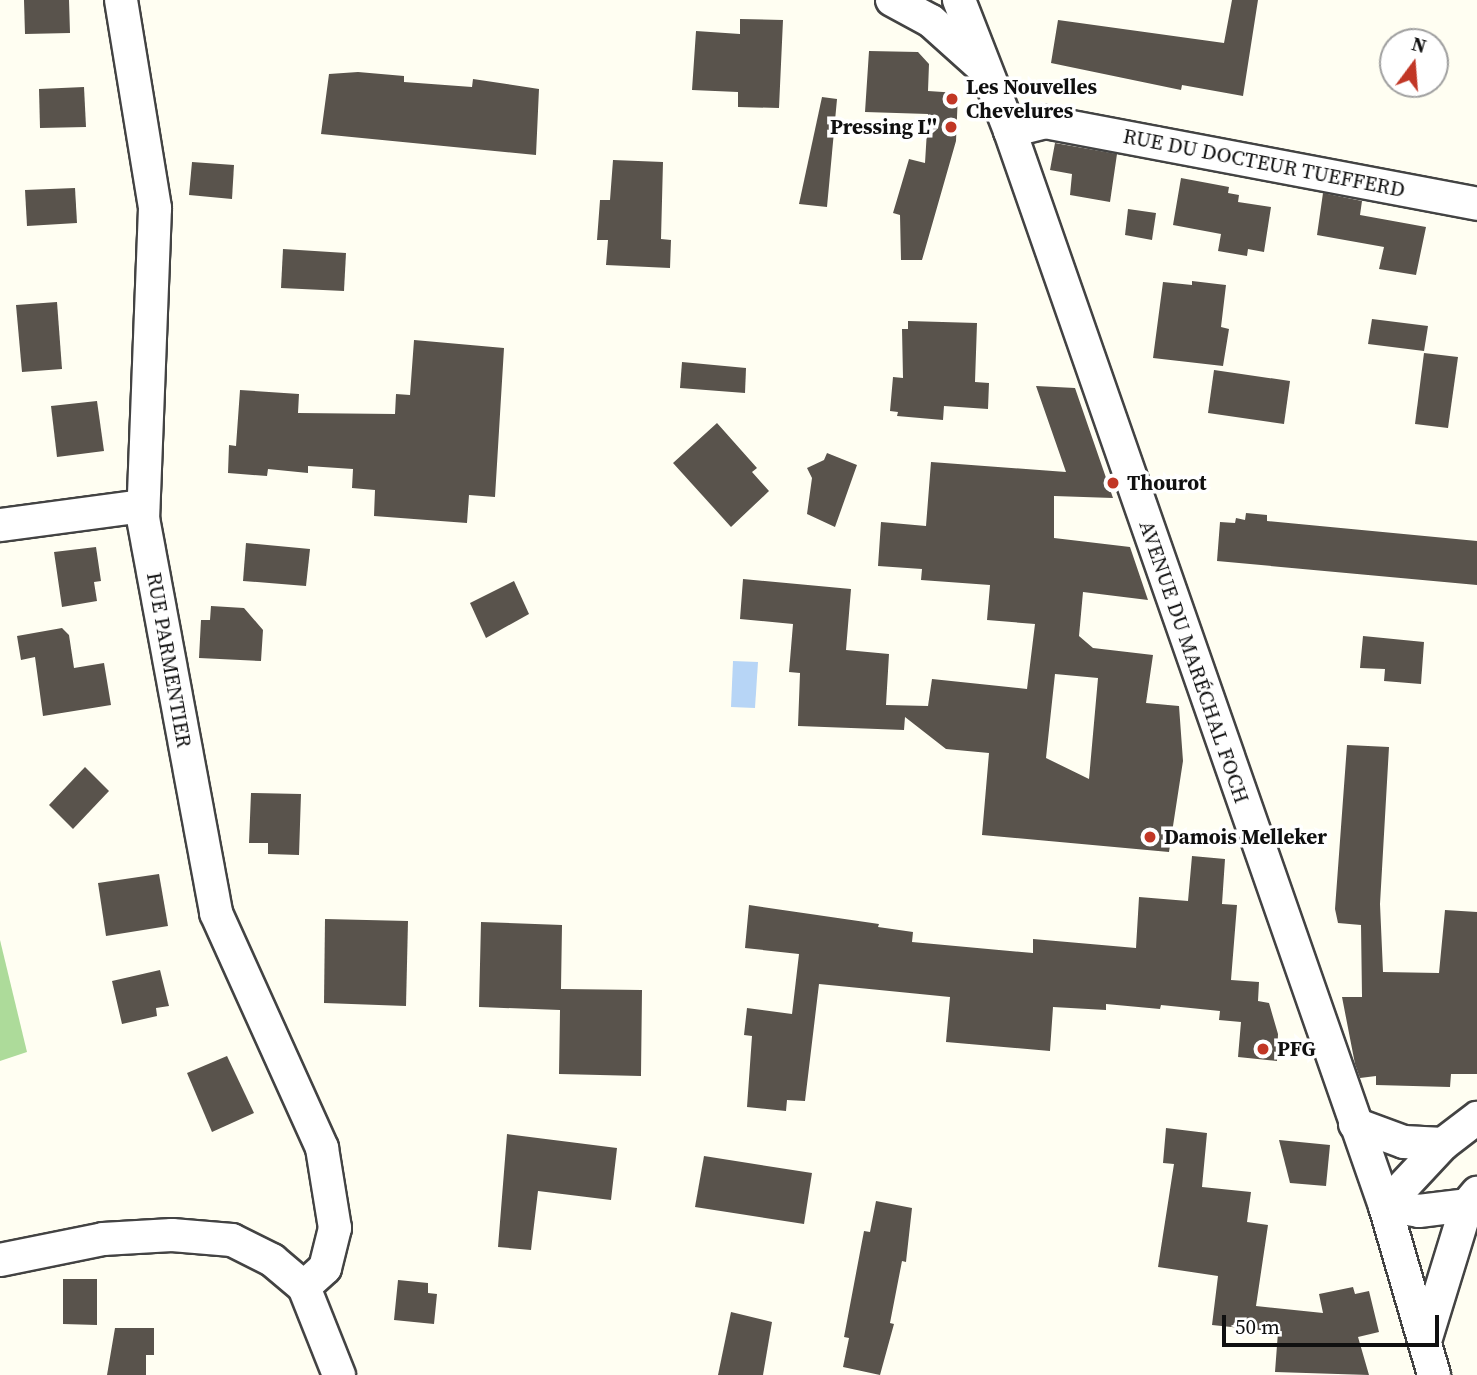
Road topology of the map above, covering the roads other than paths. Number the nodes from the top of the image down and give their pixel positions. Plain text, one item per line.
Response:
1 (121, 0) edge
2 (892, 0) edge
3 (959, 0) edge
4 (988, 73) junction
5 (1010, 131) junction
6 (1477, 204) edge
7 (143, 506) junction
8 (0, 525) edge
9 (1477, 1118) edge
10 (1355, 1124) junction
11 (1443, 1144) junction
12 (1472, 1199) edge
13 (1385, 1206) junction
14 (0, 1260) edge
15 (304, 1287) junction
16 (1426, 1338) junction
17 (339, 1375) edge
18 (1434, 1375) edge

1 - 7 street, RUE PARMENTIER
2 - 4 street
3 - 4 street, AVENUE DU MARÉCHAL FOCH
4 - 5 street, AVENUE DU MARÉCHAL FOCH
5 - 6 street, RUE DU DOCTEUR TUEFFERD
5 - 10 street, AVENUE DU MARÉCHAL FOCH
7 - 8 street
7 - 15 street, RUE PARMENTIER
9 - 11 street
10 - 11 street
10 - 13 street, AVENUE DU MARÉCHAL FOCH
11 - 13 street
12 - 13 street
12 - 16 street
13 - 16 street, AVENUE DU MARÉCHAL FOCH
14 - 15 street
15 - 17 street
16 - 18 street, AVENUE DU MARÉCHAL FOCH

